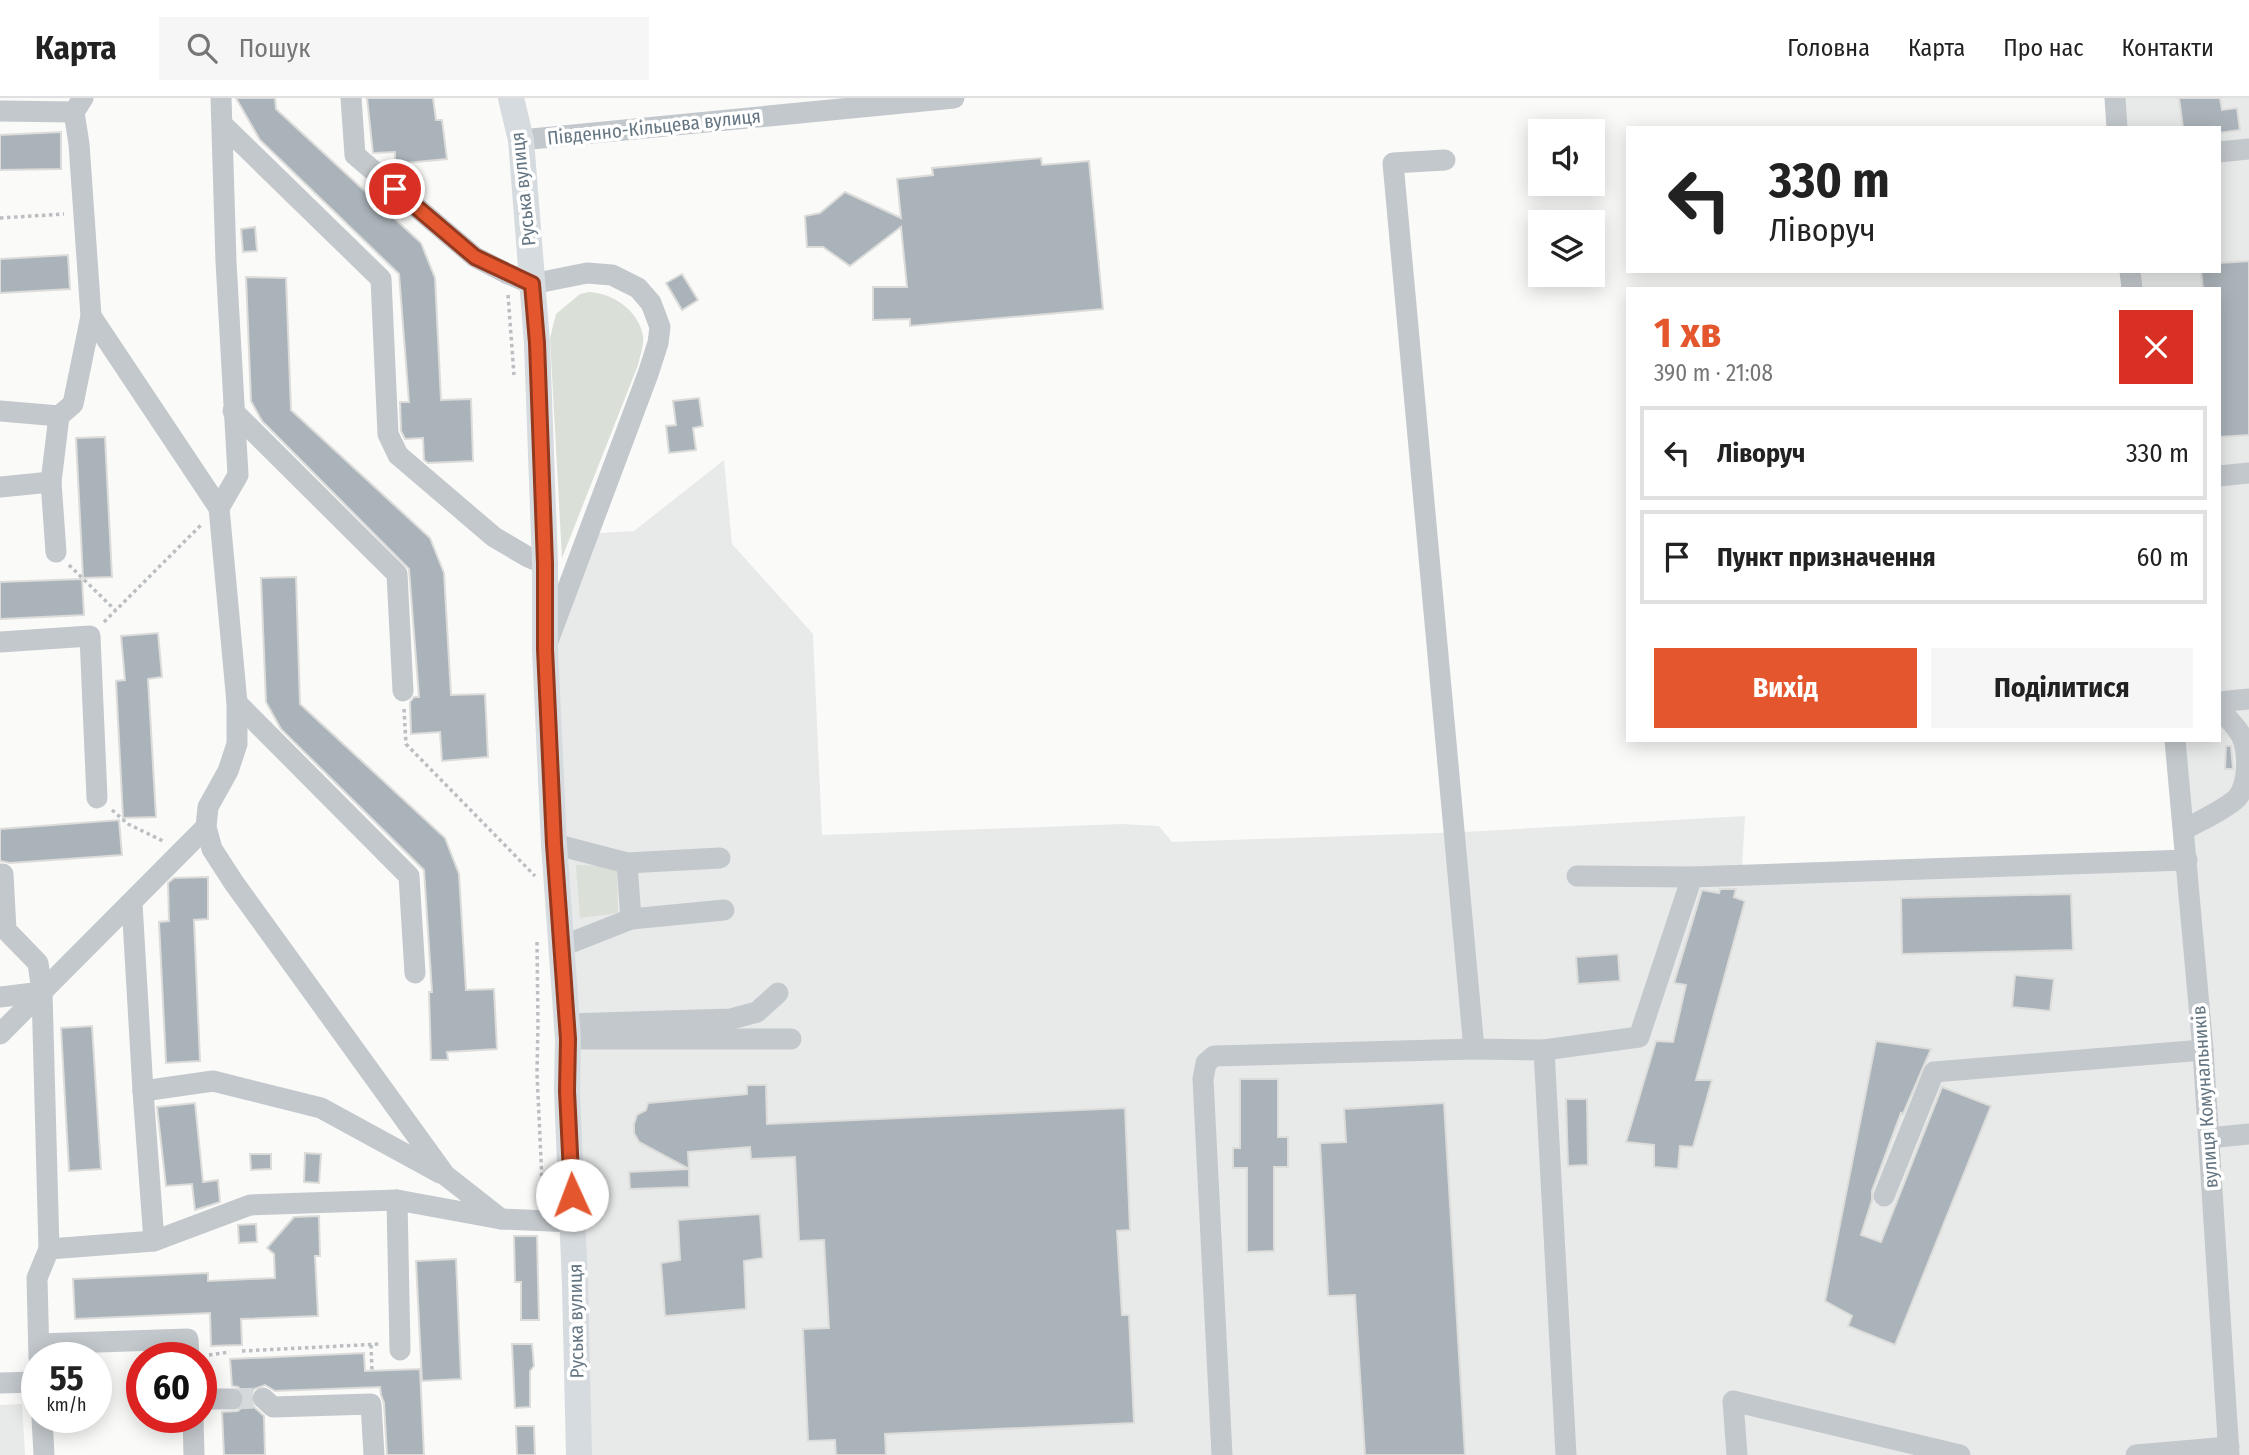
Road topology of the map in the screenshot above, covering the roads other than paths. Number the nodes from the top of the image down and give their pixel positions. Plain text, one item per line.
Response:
1 (221, 98) edge
2 (351, 98) edge
3 (511, 98) edge
4 (954, 98) edge
5 (2115, 98) edge
6 (66, 105) edge
7 (0, 111) edge
8 (223, 125) junction
9 (2118, 126) edge
10 (521, 140) junction
11 (2249, 149) edge
12 (2221, 152) edge
13 (1445, 160) dead end
14 (532, 284) junction
15 (91, 316) junction
16 (0, 411) edge
17 (233, 411) junction
18 (59, 416) junction
19 (2249, 473) edge
20 (2221, 476) edge
21 (51, 482) junction
22 (0, 487) edge
23 (219, 508) junction
24 (55, 552) road end
25 (545, 564) junction
26 (0, 642) edge
27 (545, 649) junction
28 (403, 691) road end
29 (2249, 699) edge
30 (2221, 702) edge
31 (237, 703) junction
32 (2221, 712) edge
33 (2175, 742) edge
34 (97, 798) road end
35 (206, 827) junction
36 (2184, 830) junction
37 (554, 844) junction
38 (720, 858) dead end
39 (2187, 860) junction
40 (627, 863) junction
41 (0, 874) edge
42 (1577, 876) dead end
43 (1692, 877) junction
44 (132, 903) junction
45 (724, 910) dead end
46 (631, 919) junction
47 (560, 947) junction
48 (415, 973) dead end
49 (42, 992) junction
50 (778, 993) dead end
51 (0, 997) edge
52 (568, 1032) junction
53 (0, 1034) edge
54 (791, 1040) dead end
55 (1474, 1049) junction
56 (1544, 1050) junction
57 (2203, 1050) junction
58 (143, 1091) junction
59 (2249, 1134) edge
60 (2208, 1138) junction
61 (445, 1175) junction
62 (1884, 1196) dead end
63 (397, 1200) junction
64 (500, 1219) junction
65 (573, 1222) junction
66 (153, 1241) junction
67 (49, 1249) junction
68 (39, 1342) edge
69 (151, 1342) edge
70 (188, 1342) edge
71 (400, 1346) road end
72 (21, 1382) edge
73 (0, 1383) edge
74 (263, 1398) tunnel mouth
75 (217, 1399) edge
76 (232, 1399) tunnel mouth
77 (43, 1433) edge
78 (193, 1433) edge
79 (1902, 1448) edge
80 (2229, 1451) edge
81 (44, 1455) edge
82 (194, 1455) edge
83 (374, 1455) edge
84 (579, 1455) edge
85 (1222, 1455) edge
86 (1566, 1455) edge
87 (1737, 1455) edge
88 (1960, 1455) edge
89 (2136, 1455) edge

1 - 8 street
2 - 14 street
3 - 10 main road, Руська вулиця
4 - 10 street, Південно-Кільцева вулиця
5 - 9 street
6 - 7 street
6 - 15 street
8 - 17 street
8 - 25 street
10 - 14 main road, Руська вулиця
11 - 12 street
13 - 55 street
14 - 25 main road, Руська вулиця
14 - 27 street
15 - 18 street
15 - 23 street
16 - 18 street
17 - 23 street
17 - 28 street
18 - 21 street
19 - 20 street
21 - 22 street
21 - 24 street
23 - 31 street
25 - 27 main road, Руська вулиця
26 - 34 street
27 - 37 main road, Руська вулиця
29 - 30 street
31 - 35 street
31 - 48 street
32 - 36 street
33 - 36 street, вулиця Комунальників
35 - 44 street
35 - 61 street
36 - 39 street, вулиця Комунальників
37 - 40 street
37 - 47 main road, Руська вулиця
38 - 40 street
39 - 43 street
39 - 57 street, вулиця Комунальників
40 - 46 street
41 - 49 street
42 - 43 street
43 - 56 street
44 - 49 street
44 - 58 street
45 - 46 street
46 - 47 street
47 - 52 main road, Руська вулиця
49 - 51 street
49 - 53 street
49 - 67 street
50 - 52 street
52 - 54 street
52 - 65 main road, Руська вулиця
55 - 56 street
55 - 85 street
56 - 86 street
57 - 60 street, вулиця Комунальників
57 - 62 street
58 - 61 street
58 - 66 street
59 - 60 street
60 - 80 street, вулиця Комунальників
61 - 64 street
63 - 64 street
63 - 66 street
63 - 71 street
64 - 65 street
65 - 84 main road, Руська вулиця
66 - 67 street
67 - 68 street
69 - 70 street
72 - 73 street
74 - 83 street
75 - 76 street
77 - 81 street
78 - 82 street
79 - 87 street
79 - 88 street
80 - 89 street

